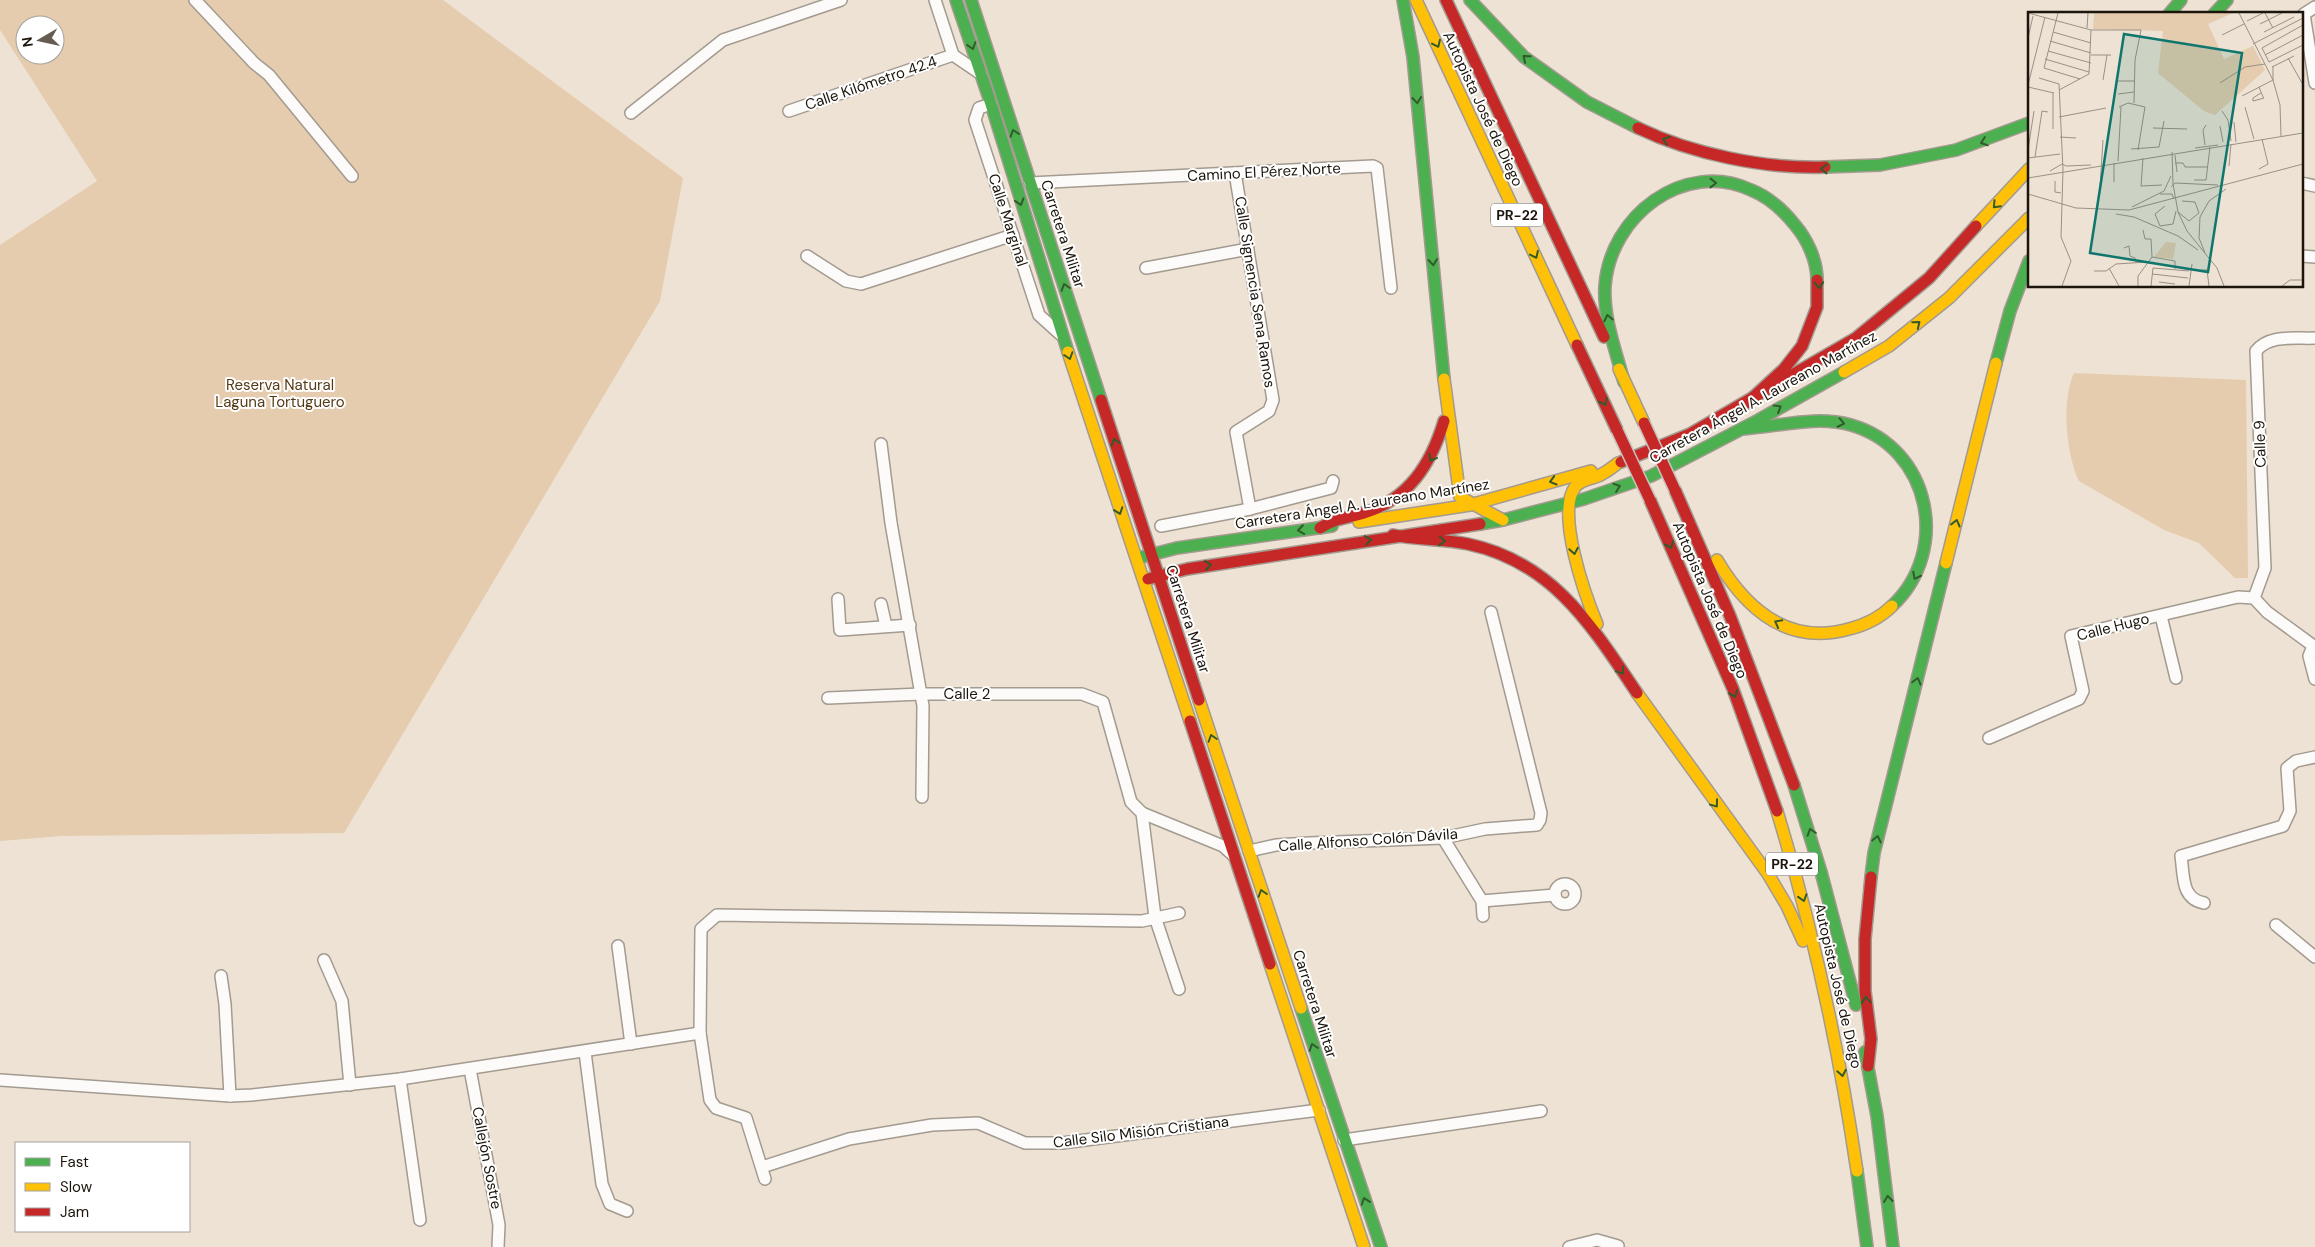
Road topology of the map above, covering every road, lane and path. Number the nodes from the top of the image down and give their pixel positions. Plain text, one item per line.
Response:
1 (195, 0) edge
2 (841, 0) edge
3 (935, 0) edge
4 (956, 0) edge
5 (971, 0) edge
6 (1403, 0) edge
7 (1416, 0) edge
8 (1446, 0) edge
9 (1470, 0) edge
10 (2181, 0) edge
11 (2227, 0) edge
12 (2315, 8) edge
13 (2171, 12) edge
14 (2216, 12) edge
15 (952, 55) junction
16 (981, 74) junction
17 (2315, 83) edge
18 (991, 104) junction
19 (789, 111) dead end
20 (631, 114) dead end
21 (2028, 124) edge
22 (2028, 170) edge
23 (1235, 174) junction
24 (352, 176) dead end
25 (2302, 182) edge
26 (1030, 183) junction
27 (2315, 186) edge
28 (2028, 219) edge
29 (1013, 235) junction
30 (1248, 250) junction
31 (807, 256) dead end
32 (2302, 256) edge
33 (2315, 257) edge
34 (2028, 264) edge
35 (1146, 268) dead end
36 (1391, 288) dead end
37 (1062, 335) junction
38 (2315, 338) edge
39 (1624, 382) junction
40 (1747, 402) junction
41 (1447, 412) junction
42 (1741, 429) junction
43 (881, 444) dead end
44 (1618, 463) junction
45 (1332, 481) dead end
46 (1570, 502) junction
47 (1470, 504) junction
48 (1250, 509) junction
49 (1503, 520) junction
50 (1160, 526) dead end
51 (1320, 528) junction
52 (1393, 536) junction
53 (1697, 537) junction
54 (1152, 555) junction
55 (1136, 559) junction
56 (1158, 577) junction
57 (1143, 581) junction
58 (2254, 598) junction
59 (838, 599) dead end
60 (881, 604) dead end
61 (1491, 612) dead end
62 (2161, 616) junction
63 (910, 625) junction
64 (886, 626) junction
65 (2314, 646) edge
66 (1607, 650) junction
67 (2176, 678) dead end
68 (2315, 679) edge
69 (921, 694) junction
70 (828, 698) dead end
71 (1989, 738) dead end
72 (2315, 757) edge
73 (922, 797) dead end
74 (1142, 813) junction
75 (1443, 838) junction
76 (1249, 851) junction
77 (1237, 858) junction
78 (1555, 895) dead end
79 (1482, 902) junction
80 (2204, 903) dead end
81 (1179, 913) dead end
82 (1483, 916) dead end
83 (1155, 917) junction
84 (2276, 925) dead end
85 (618, 946) dead end
86 (2315, 956) edge
87 (324, 960) dead end
88 (221, 976) dead end
89 (1180, 988) dead end
90 (700, 1033) junction
91 (631, 1044) junction
92 (585, 1052) junction
93 (1839, 1053) junction
94 (1868, 1066) junction
95 (470, 1069) junction
96 (400, 1079) junction
97 (0, 1080) edge
98 (350, 1085) junction
99 (230, 1096) junction
100 (1319, 1110) junction
101 (1541, 1111) dead end
102 (1344, 1140) junction
103 (762, 1166) junction
104 (765, 1179) dead end
105 (627, 1211) dead end
106 (420, 1220) dead end
107 (1618, 1246) dead end
108 (498, 1247) edge
109 (1364, 1247) edge
110 (1381, 1247) edge
111 (1569, 1247) edge
112 (1867, 1247) edge
113 (1894, 1247) edge

1 - 24 street
2 - 20 street
3 - 15 street
4 -> 16 main road, Carretera Militar
26 -> 5 main road, Carretera Militar
6 -> 41 main road
7 -> 93 main road, Autopista José de Diego / PR-22, bridge
8 - 39 main road, Autopista José de Diego / PR-22
21 -> 9 main road
10 - 13 main road
11 - 14 main road
12 - 17 street
15 - 16 street
15 - 19 street, Calle Kilómetro 42.4
16 - 18 main road, Carretera Militar
18 - 29 street, Calle Marginal
18 -> 37 main road, Carretera Militar
22 -> 40 main road, Carretera Ángel A. Laureano Martínez
23 - 26 street, Camino El Pérez Norte
23 - 30 street, Calle Signencia Sena Ramos
23 - 36 street, Camino El Pérez Norte
25 - 27 street
54 -> 26 main road, Carretera Militar
42 -> 28 main road, Carretera Ángel A. Laureano Martínez
29 - 31 street
29 - 37 street, Calle Marginal
30 - 35 street
30 - 48 street, Calle Signencia Sena Ramos
32 - 33 street
94 -> 34 main road
37 -> 55 main road, Carretera Militar
38 - 58 street, Calle 9
39 -> 40 main road
39 - 53 main road, Autopista José de Diego / PR-22, bridge
40 - 44 main road, Carretera Ángel A. Laureano Martínez
41 - 47 main road
41 -> 51 main road
46 -> 42 main road, Carretera Ángel A. Laureano Martínez
42 -> 53 main road
43 - 63 street
44 - 46 main road
44 -> 47 main road, Carretera Ángel A. Laureano Martínez
45 - 48 street
46 - 49 main road, Carretera Ángel A. Laureano Martínez
46 -> 66 main road
47 - 49 main road
47 - 51 main road, Carretera Ángel A. Laureano Martínez
48 - 50 street
49 - 52 main road, Carretera Ángel A. Laureano Martínez
51 -> 54 main road, Carretera Ángel A. Laureano Martínez
56 -> 52 main road, Carretera Ángel A. Laureano Martínez
52 -> 66 main road
94 -> 53 main road, Autopista José de Diego / PR-22
54 - 55 main road, Carretera Ángel A. Laureano Martínez
54 - 56 main road, Carretera Militar
55 - 57 main road, Carretera Militar
56 - 57 main road, Carretera Ángel A. Laureano Martínez
76 -> 56 main road, Carretera Militar
57 - 77 main road, Carretera Militar
58 - 62 street, Calle Hugo
58 - 65 street
59 - 64 street
60 - 64 street
61 - 75 street, Calle Alfonso Colón Dávila
62 - 67 street
62 - 71 street, Calle Hugo
63 - 64 street
63 - 69 street
65 - 68 street
66 -> 93 main road
69 - 70 street, Calle 2
69 - 73 street
69 - 74 street, Calle 2
72 - 80 street
74 - 77 street
74 - 83 street
75 - 76 street, Calle Alfonso Colón Dávila
75 - 79 street
102 -> 76 main road, Carretera Militar
77 - 100 main road, Carretera Militar
78 - 79 street
79 - 82 street
81 - 83 street
83 - 89 street
83 - 90 street
84 - 86 street
85 - 91 street
87 - 98 street
88 - 99 street
90 - 91 street
90 - 103 street
91 - 92 street
92 - 95 street
92 - 105 street
93 -> 112 main road, Autopista José de Diego / PR-22
113 -> 94 main road, Autopista José de Diego / PR-22
95 - 96 street
95 - 108 street, Callejón Sostre
96 - 98 street
96 - 106 street
97 - 99 street
98 - 99 street
100 - 103 street, Calle Silo Misión Cristiana
100 - 109 main road, Carretera Militar
101 - 102 street
110 -> 102 main road, Carretera Militar
103 - 104 street
107 - 111 street

